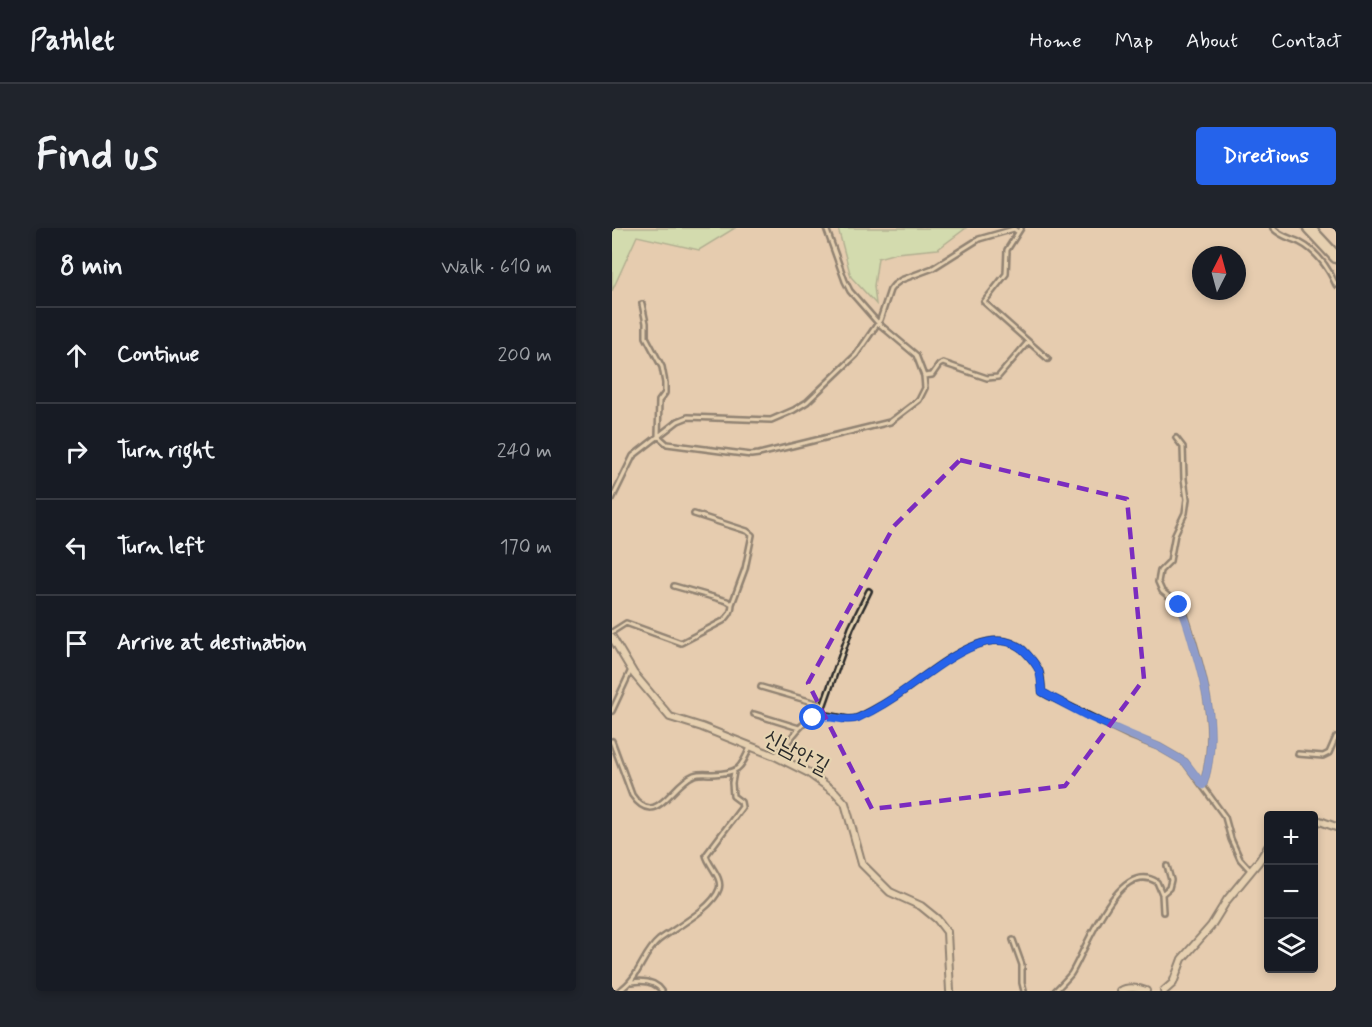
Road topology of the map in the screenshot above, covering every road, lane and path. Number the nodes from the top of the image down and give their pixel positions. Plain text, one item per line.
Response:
1 (826, 228) edge
2 (1021, 228) edge
3 (1273, 228) edge
4 (1309, 228) edge
5 (1018, 232) junction
6 (1336, 258) edge
7 (1336, 285) edge
8 (642, 304) dead end
9 (878, 323) junction
10 (1028, 342) junction
11 (1048, 359) dead end
12 (924, 376) junction
13 (658, 436) junction
14 (1176, 438) dead end
15 (612, 500) edge
16 (694, 514) dead end
17 (675, 586) dead end
18 (869, 591) dead end
19 (732, 604) junction
20 (612, 632) edge
21 (612, 637) edge
22 (631, 669) junction
23 (761, 687) dead end
24 (823, 705) junction
25 (612, 711) edge
26 (754, 714) dead end
27 (813, 718) junction
28 (799, 728) junction
29 (1336, 737) edge
30 (612, 741) edge
31 (750, 747) junction
32 (1298, 754) dead end
33 (775, 756) junction
34 (734, 772) junction
35 (1203, 785) junction
36 (1318, 821) edge
37 (1336, 827) edge
38 (1264, 854) edge
39 (1167, 866) dead end
40 (1250, 870) junction
41 (1162, 894) junction
42 (1163, 912) dead end
43 (1013, 940) dead end
44 (630, 982) junction
45 (619, 991) edge
46 (662, 991) edge
47 (950, 991) edge
48 (1024, 991) edge
49 (1055, 991) edge
50 (1121, 991) edge
51 (1146, 991) edge
52 (1164, 991) edge

1 - 9 lane
2 - 5 lane
3 - 7 lane
4 - 6 highway
5 - 9 lane
5 - 10 lane
8 - 13 lane
9 - 12 lane
9 - 13 lane
10 - 11 lane
10 - 12 lane
12 - 13 lane
13 - 15 lane
14 - 35 lane
16 - 19 lane
17 - 19 lane
18 - 24 lane
19 - 20 lane
21 - 22 street, 신남안길
22 - 25 lane
22 - 31 street, 신남안길
23 - 24 lane
24 - 27 lane
26 - 28 lane
27 - 28 lane
27 - 35 lane
28 - 33 lane
29 - 32 lane
30 - 34 lane
31 - 33 street, 신남안길
31 - 34 lane
33 - 47 street, 신남안길
34 - 44 lane
35 - 40 lane
36 - 37 street
38 - 40 street
39 - 41 lane
40 - 52 street
41 - 42 lane
41 - 49 lane
43 - 48 lane
44 - 45 lane
44 - 46 lane
50 - 51 street

